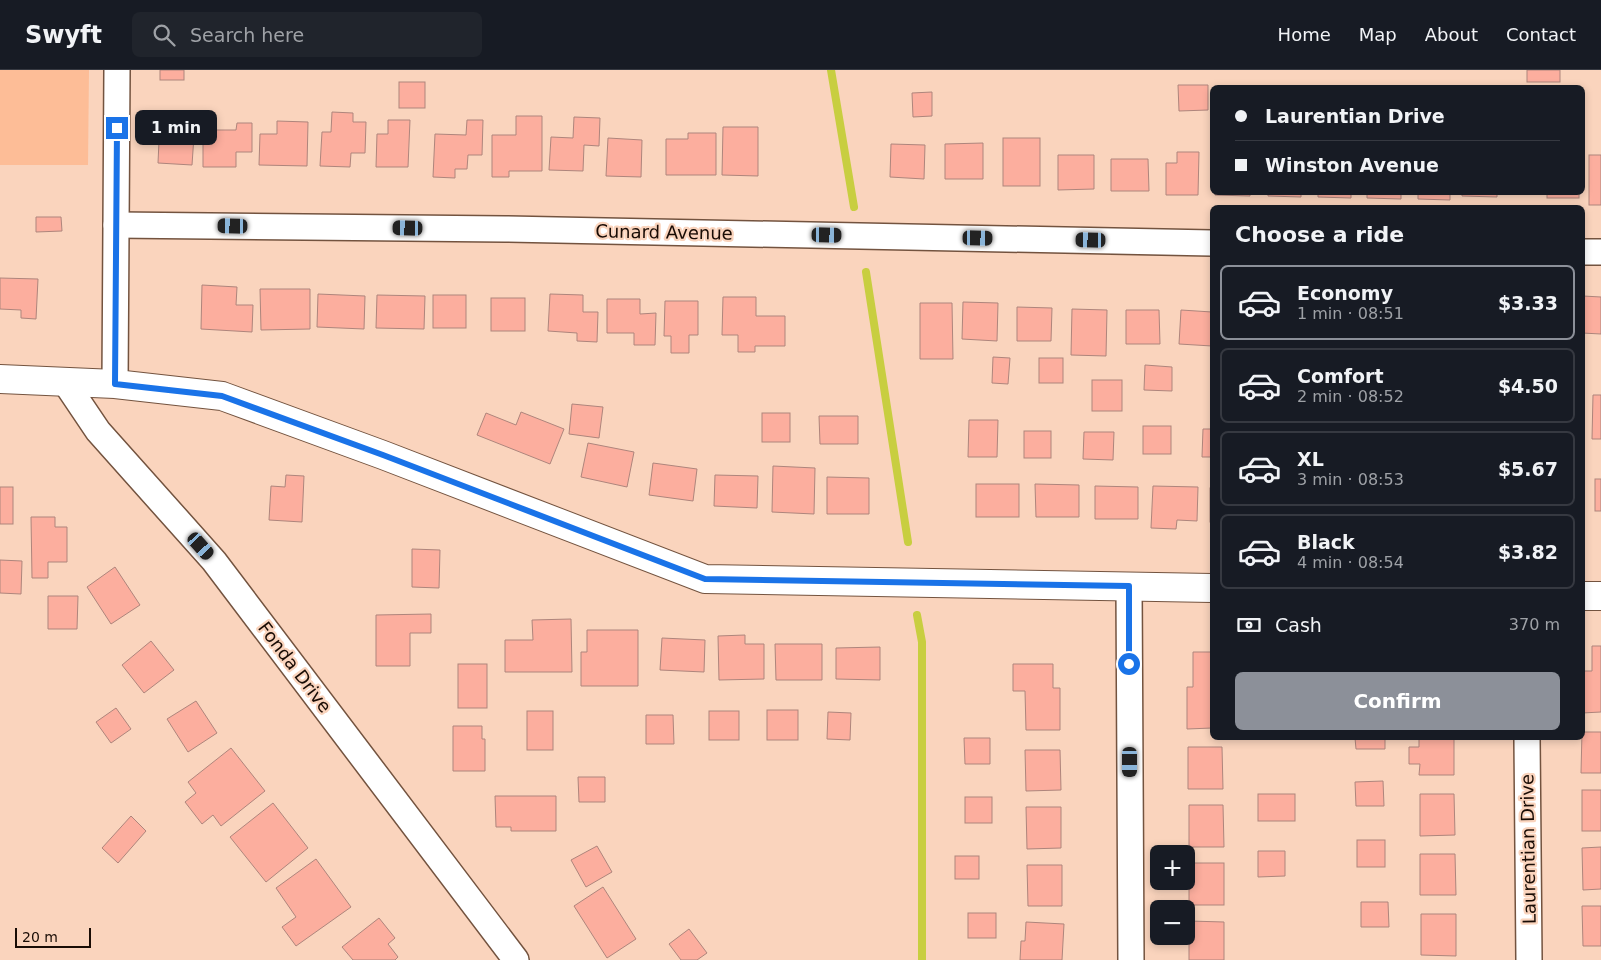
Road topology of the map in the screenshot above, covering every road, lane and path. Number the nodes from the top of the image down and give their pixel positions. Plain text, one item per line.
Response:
1 (117, 70) edge
2 (116, 225) junction
3 (1210, 244) edge
4 (1585, 252) edge
5 (1601, 252) edge
6 (0, 379) edge
7 (65, 382) junction
8 (115, 384) junction
9 (1129, 586) junction
10 (1210, 588) edge
11 (1585, 596) edge
12 (1601, 596) edge
13 (1527, 740) edge
14 (516, 960) edge
15 (1131, 960) edge
16 (1529, 960) edge

1 - 2 street
2 - 3 street, Cunard Avenue
2 - 8 street
4 - 5 street
6 - 7 street
7 - 8 street
7 - 14 street, Fonda Drive
8 - 9 street
9 - 10 street
9 - 15 street
11 - 12 street
13 - 16 street, Laurentian Drive

